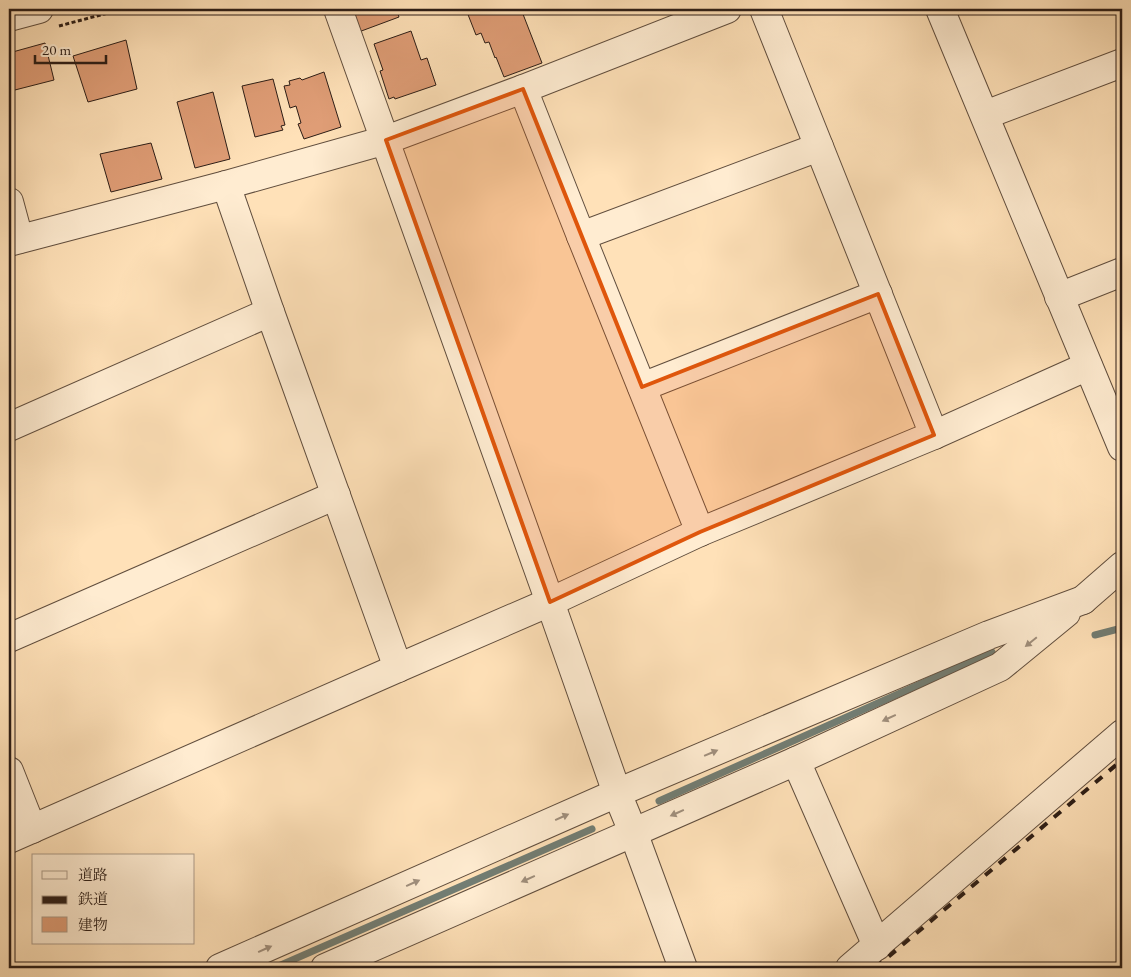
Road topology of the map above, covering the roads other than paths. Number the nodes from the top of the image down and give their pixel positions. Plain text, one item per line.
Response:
1 (338, 9) edge
2 (727, 9) edge
3 (764, 9) edge
4 (940, 9) edge
5 (9, 17) edge
6 (48, 18) edge
7 (1122, 63) edge
8 (523, 89) junction
9 (985, 115) junction
10 (386, 140) junction
11 (819, 147) junction
12 (226, 185) junction
13 (9, 202) edge
14 (581, 236) junction
15 (14, 241) edge
16 (1122, 272) edge
17 (878, 294) junction
18 (1059, 297) junction
19 (270, 312) junction
20 (1088, 366) junction
21 (642, 387) junction
22 (9, 426) edge
23 (934, 435) junction
24 (1122, 447) edge
25 (336, 495) junction
26 (700, 532) junction
27 (1122, 566) edge
28 (1082, 600) junction
29 (550, 602) junction
30 (9, 638) edge
31 (398, 668) junction
32 (1122, 734) edge
33 (796, 760) junction
34 (9, 771) edge
35 (617, 793) junction
36 (633, 832) junction
37 (20, 834) edge
38 (877, 946) junction
39 (220, 968) edge
40 (325, 968) edge
41 (683, 968) edge
42 (850, 968) edge

1 - 10 street
2 - 8 street
3 - 11 street
4 - 9 street
5 - 6 street
7 - 9 street
8 - 10 street
8 - 14 street
9 - 18 street
10 - 12 street
10 - 29 street
11 - 14 street
11 - 17 street
12 - 15 street
12 - 19 street
13 - 15 street
14 - 21 street
16 - 18 street
17 - 21 street
17 - 23 street
18 - 20 street
19 - 22 street
19 - 25 street
20 - 23 street
20 - 24 street
21 - 26 street
23 - 26 street
25 - 30 street
25 - 31 street
26 - 29 street
27 - 28 street
28 -> 33 street
35 -> 28 street
29 - 31 street
29 - 35 street
31 - 37 street
32 - 38 street
33 -> 36 street
33 - 38 street
34 - 37 street
35 - 36 street
39 -> 35 street
36 -> 40 street
36 - 41 street
38 - 42 street

